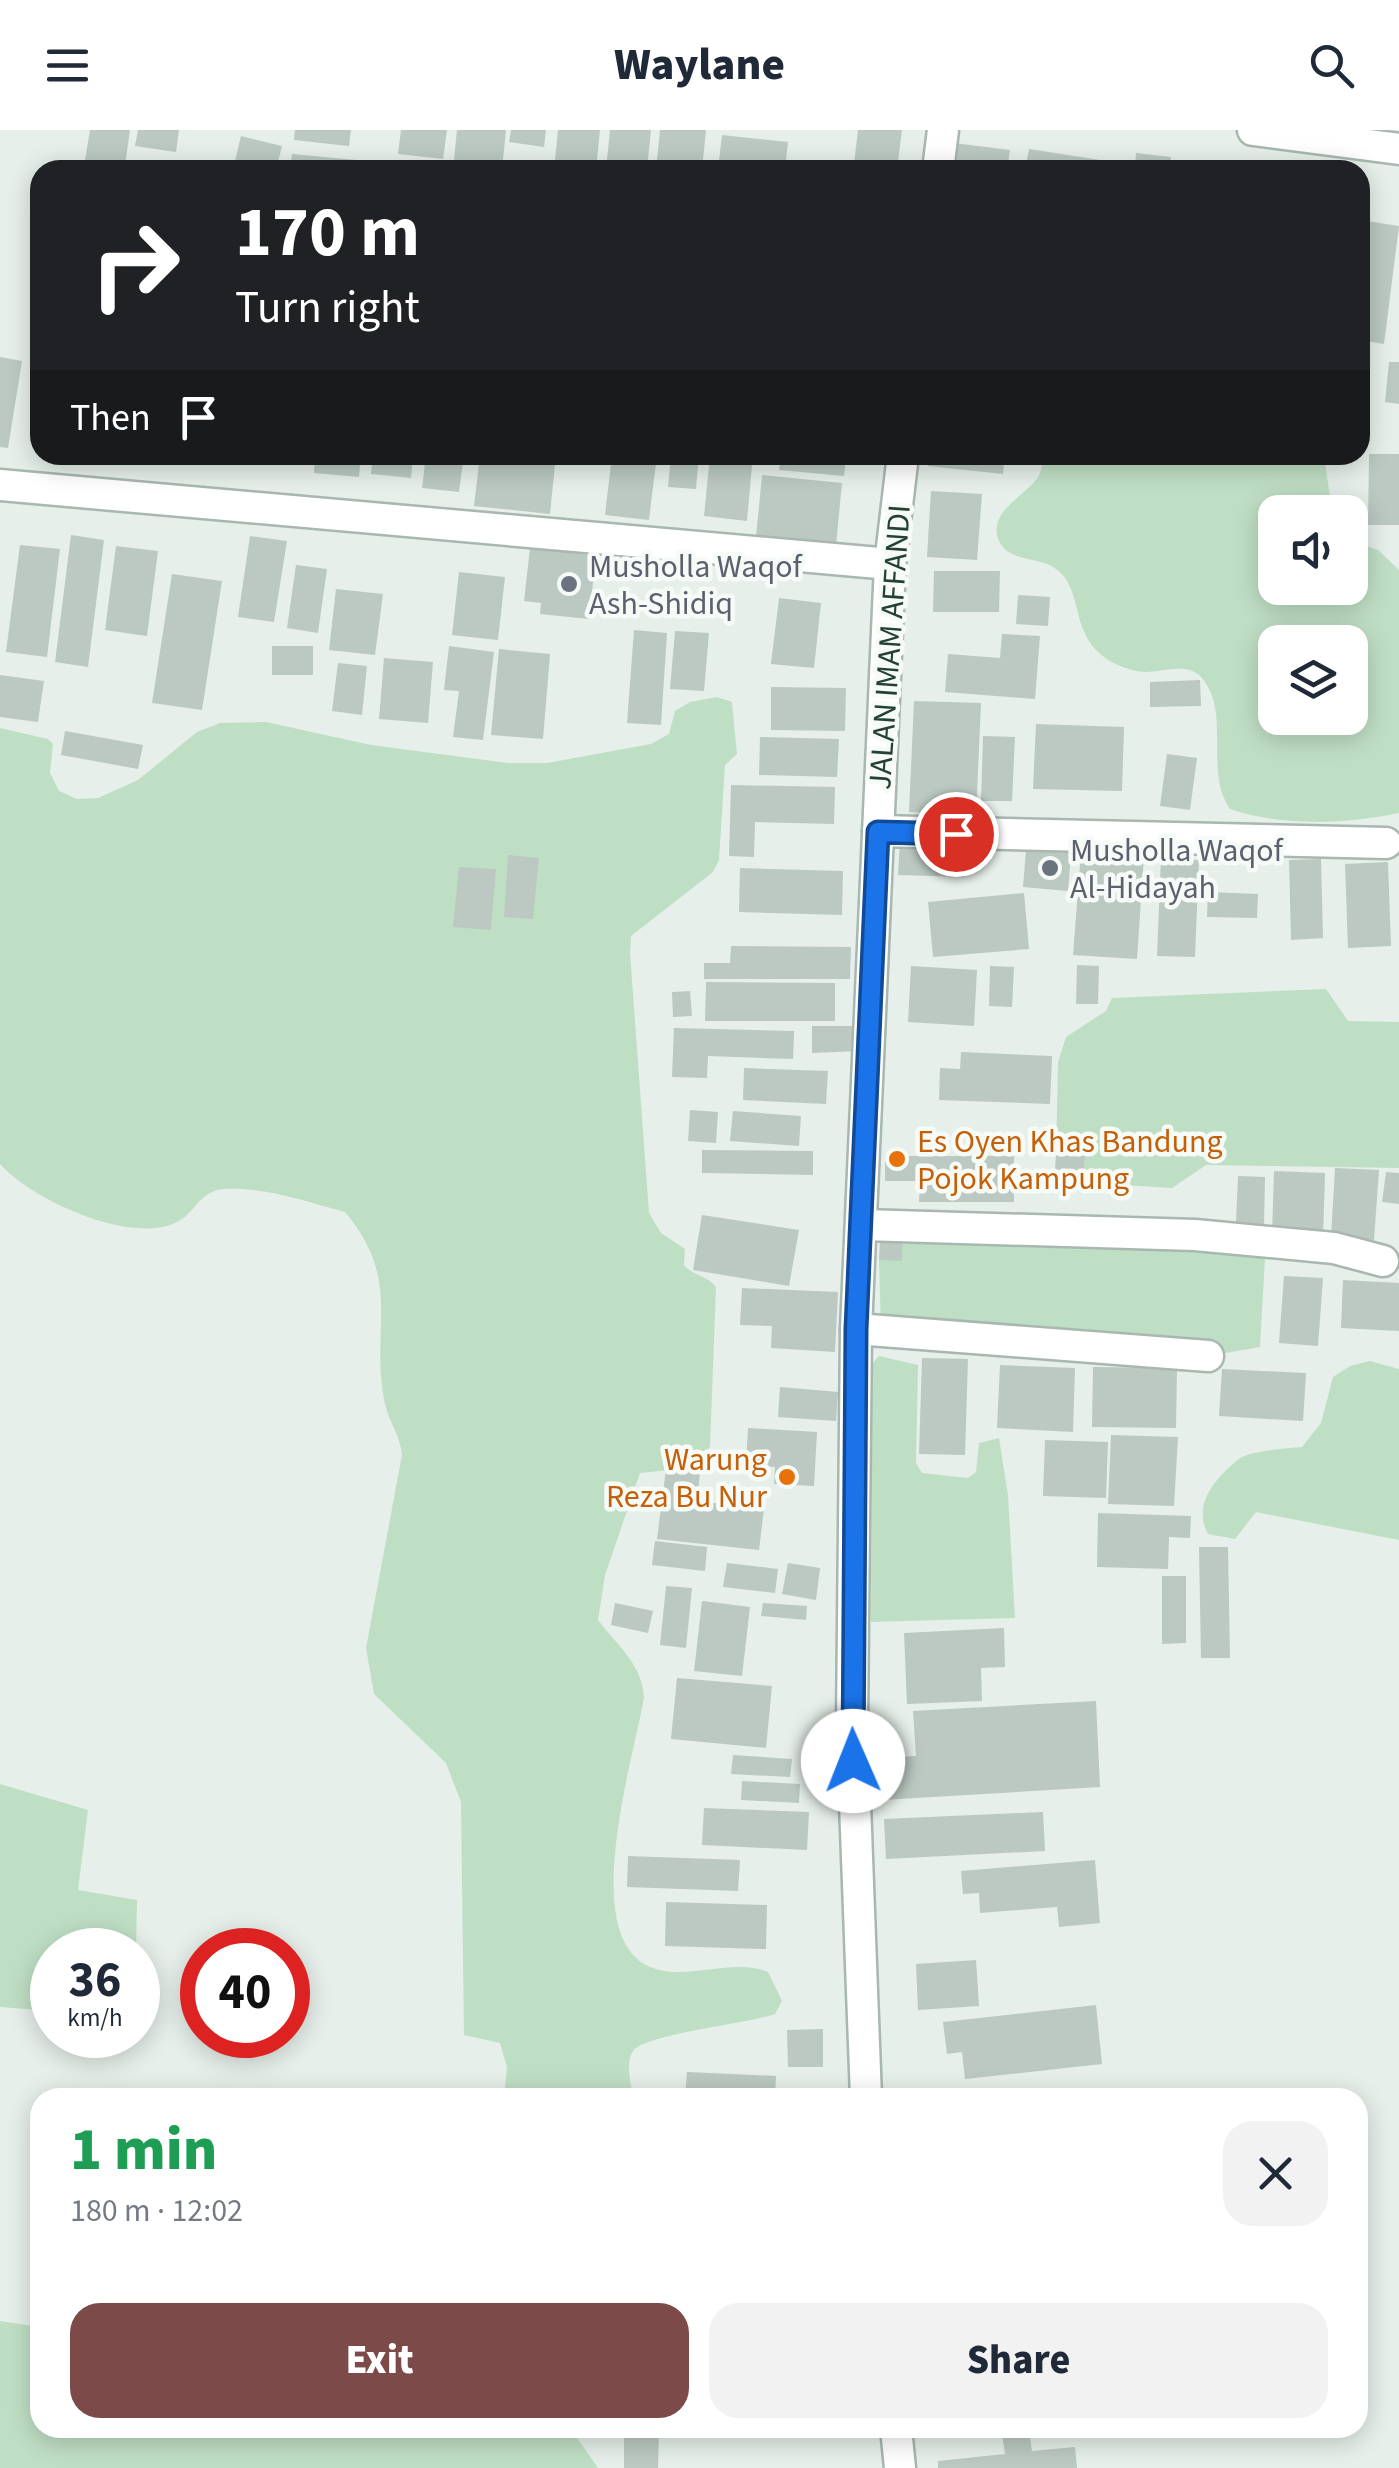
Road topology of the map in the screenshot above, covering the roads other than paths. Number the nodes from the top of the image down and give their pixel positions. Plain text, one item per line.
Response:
1 (943, 130) edge
2 (1253, 130) edge
3 (1399, 149) edge
4 (939, 160) edge
5 (902, 465) edge
6 (0, 484) edge
7 (890, 564) junction
8 (878, 832) junction
9 (1386, 843) dead end
10 (863, 1225) junction
11 (1383, 1262) dead end
12 (856, 1329) junction
13 (1208, 1356) dead end
14 (866, 2088) edge
15 (897, 2438) edge
16 (900, 2468) edge

1 - 4 street
2 - 3 street
5 - 7 street, JALAN IMAM AFFANDI
6 - 7 street
7 - 8 street, JALAN IMAM AFFANDI
8 - 9 street
8 - 10 street, JALAN IMAM AFFANDI
10 - 11 street
10 - 12 street, JALAN IMAM AFFANDI
12 - 13 street
12 - 14 street, JALAN IMAM AFFANDI
15 - 16 street

